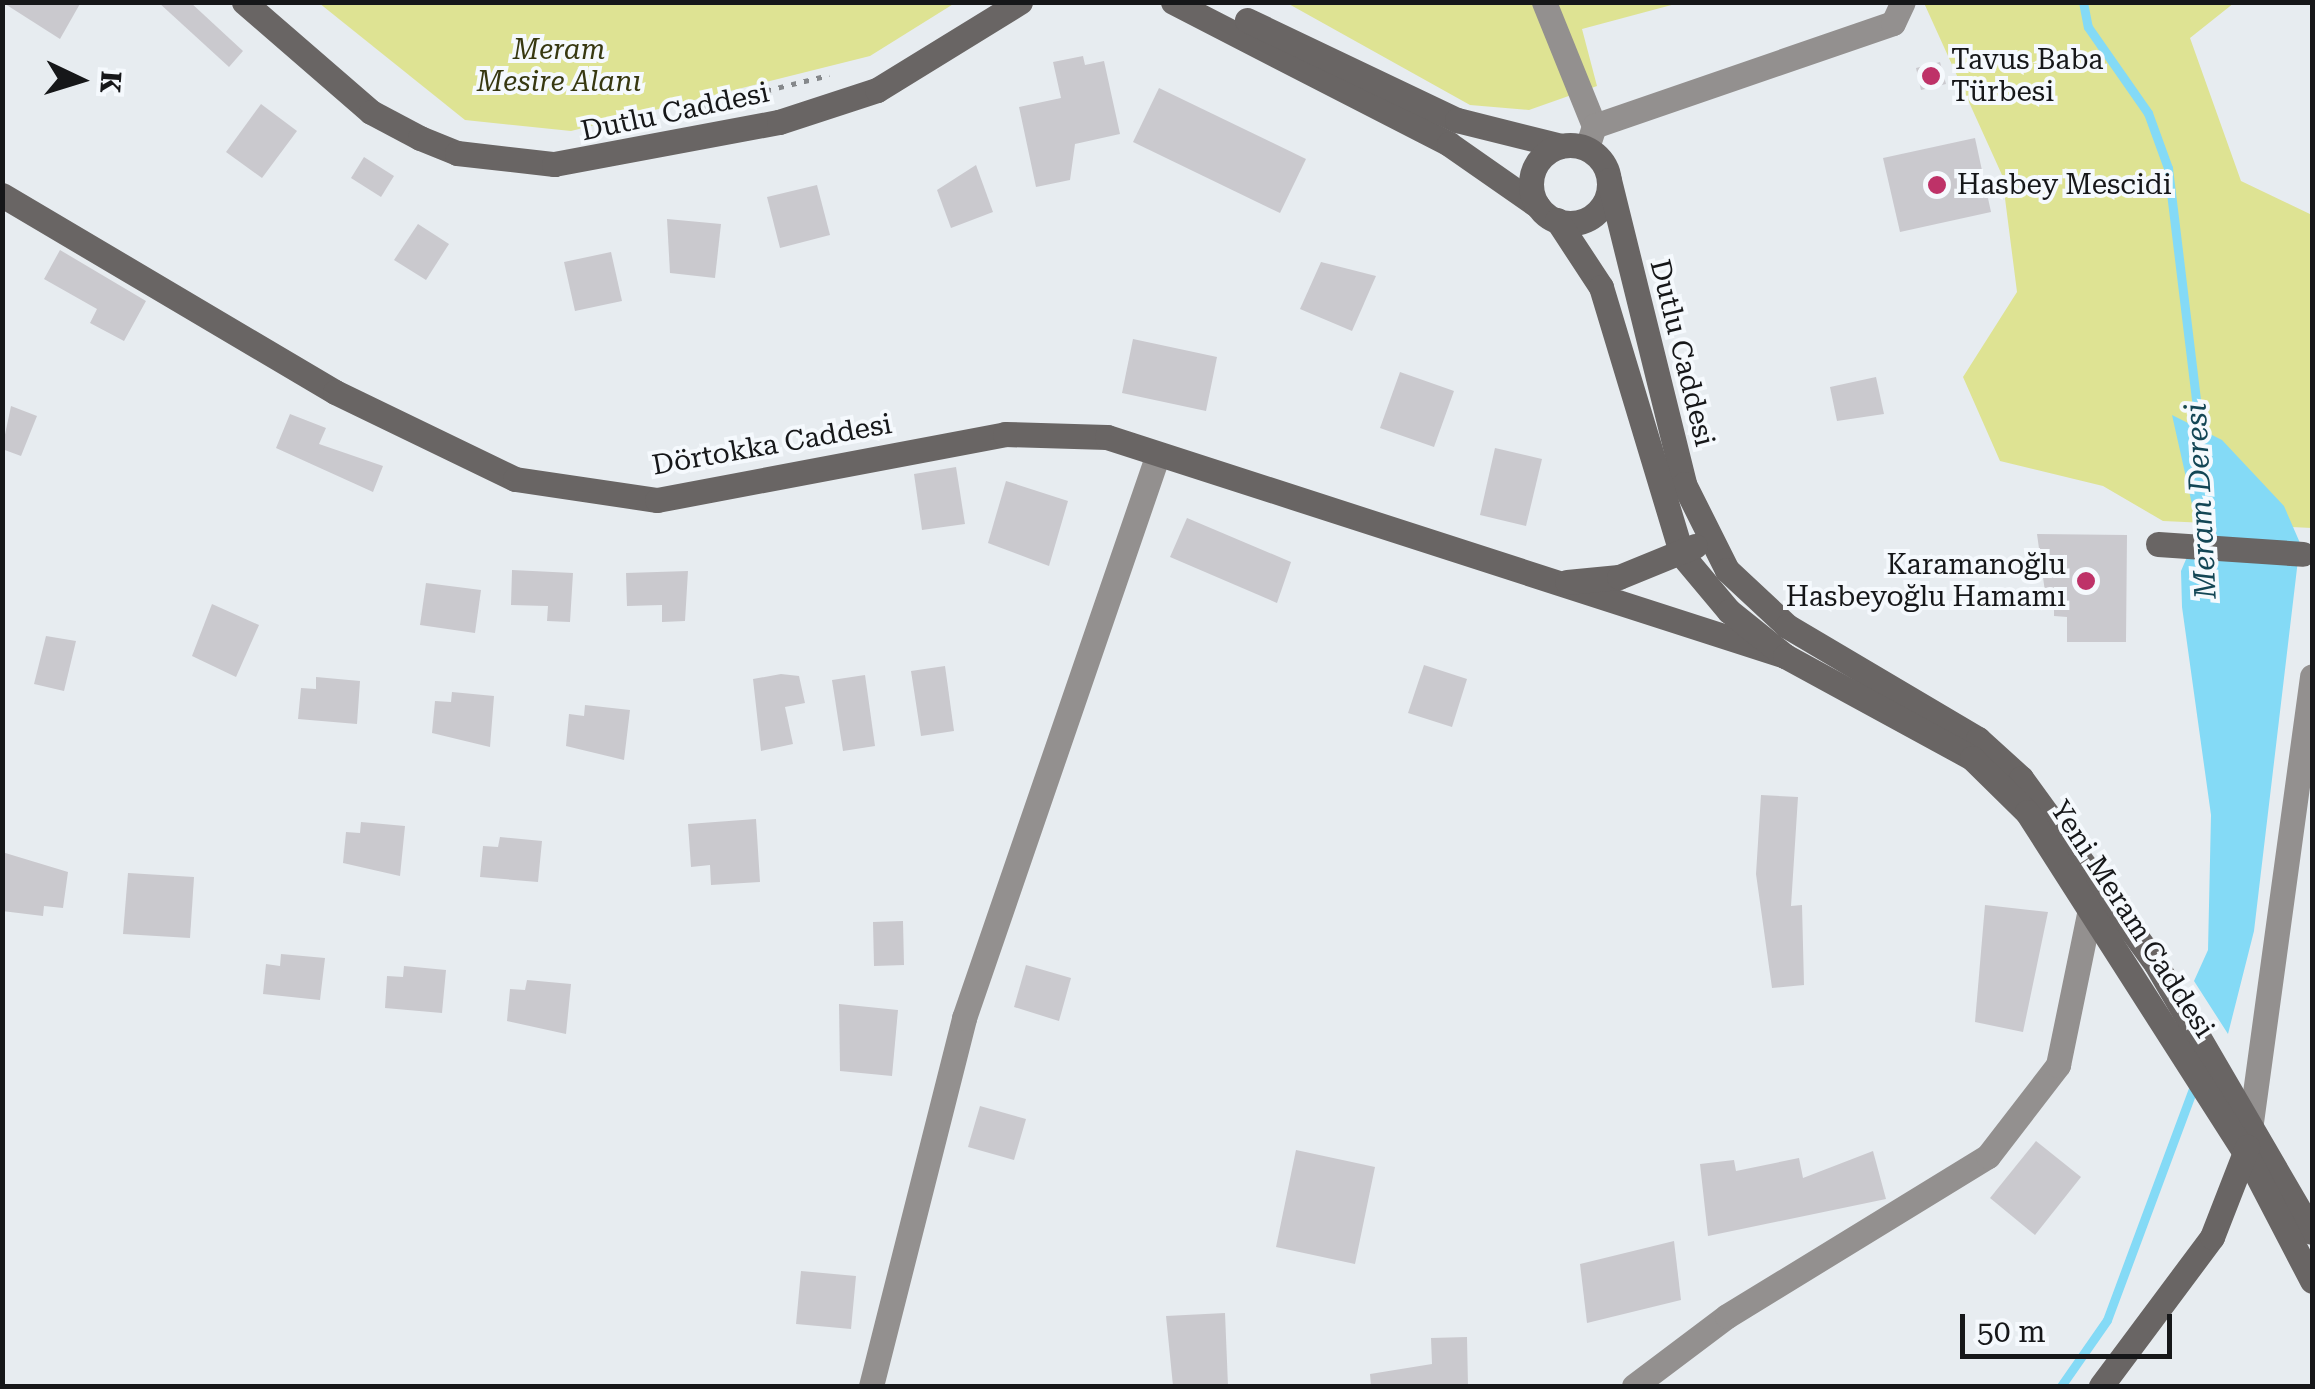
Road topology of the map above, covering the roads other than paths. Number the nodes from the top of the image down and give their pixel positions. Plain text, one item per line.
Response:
1 (244, 2) edge
2 (269, 2) edge
3 (986, 2) edge
4 (1020, 2) edge
5 (1173, 2) edge
6 (1211, 2) edge
7 (1544, 2) edge
8 (1903, 2) edge
9 (1581, 140) junction
10 (1609, 180) junction
11 (2, 195) edge
12 (1548, 213) junction
13 (1156, 457) junction
14 (1710, 536) junction
15 (2158, 544) dead end
16 (2308, 552) edge
17 (1682, 555) junction
18 (1542, 582) junction
19 (1786, 656) junction
20 (2312, 676) edge
21 (2096, 875) junction
22 (2092, 902) junction
23 (2251, 1122) junction
24 (2246, 1154) junction
25 (2312, 1232) edge
26 (2312, 1281) edge
27 (871, 1386) edge
28 (1634, 1386) edge
29 (2102, 1386) edge

1 - 4 main road, Dutlu Caddesi
2 - 3 main road, Dutlu Caddesi
5 - 12 main road, Dutlu Caddesi
6 - 9 main road
7 - 9 street
8 - 9 street
9 - 10 main road
9 - 12 main road
10 - 12 main road
10 - 14 main road, Dutlu Caddesi
11 - 13 main road, Dörtokka Caddesi
12 - 17 main road, Dutlu Caddesi
13 - 18 main road, Dörtokka Caddesi
13 - 27 street
14 - 17 main road, Dörtokka Caddesi
14 - 21 main road, Yeni Meram Caddesi
15 - 16 main road
17 - 18 main road, Dörtokka Caddesi
17 - 19 main road, Yeni Meram Caddesi
18 - 19 main road, Dörtokka Caddesi
19 - 22 main road, Yeni Meram Caddesi
20 - 23 street
21 - 22 street
21 - 23 main road, Yeni Meram Caddesi
22 - 24 main road, Yeni Meram Caddesi
22 - 28 street
23 - 24 main road
23 - 25 main road, Yeni Meram Caddesi
24 - 26 main road, Yeni Meram Caddesi
24 - 29 main road

